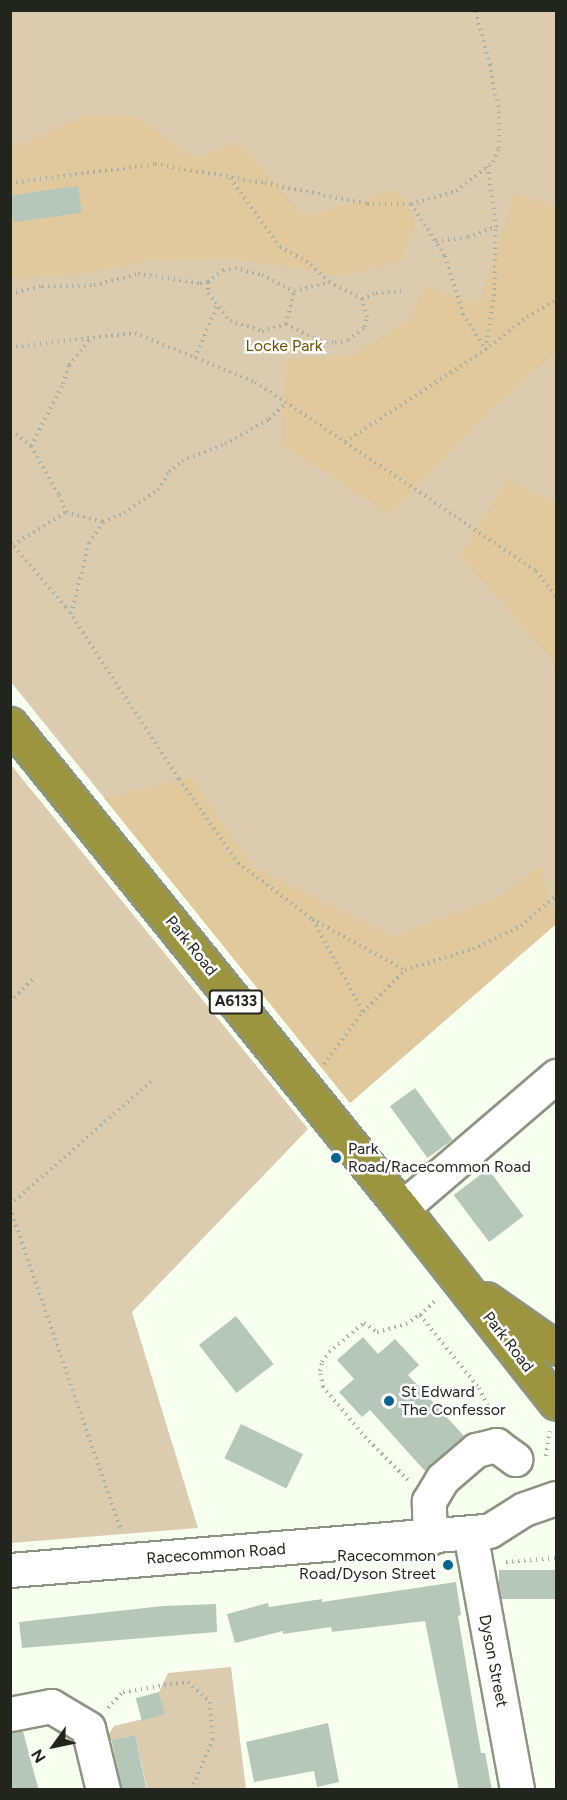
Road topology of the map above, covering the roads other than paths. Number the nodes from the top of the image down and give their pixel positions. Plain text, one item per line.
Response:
1 (10, 724) edge
2 (556, 1076) edge
3 (402, 1208) junction
4 (460, 1280) junction
5 (556, 1348) edge
6 (556, 1403) edge
7 (506, 1452) road end
8 (556, 1472) edge
9 (556, 1497) edge
10 (524, 1509) junction
11 (430, 1538) junction
12 (472, 1548) junction
13 (10, 1570) edge
14 (10, 1714) edge
15 (102, 1790) edge
16 (517, 1790) edge

1 - 3 highway, Park Road / A6133
2 - 3 street
3 - 4 highway, Park Road / A6133
4 - 5 highway, Park Road / A6133
4 - 6 highway, Park Road / A6133
7 - 11 street
8 - 10 street, Racecommon Road
9 - 10 street, Racecommon Road
10 - 12 street, Racecommon Road
11 - 12 street, Racecommon Road
11 - 13 street, Racecommon Road
12 - 16 street, Dyson Street
14 - 15 street

